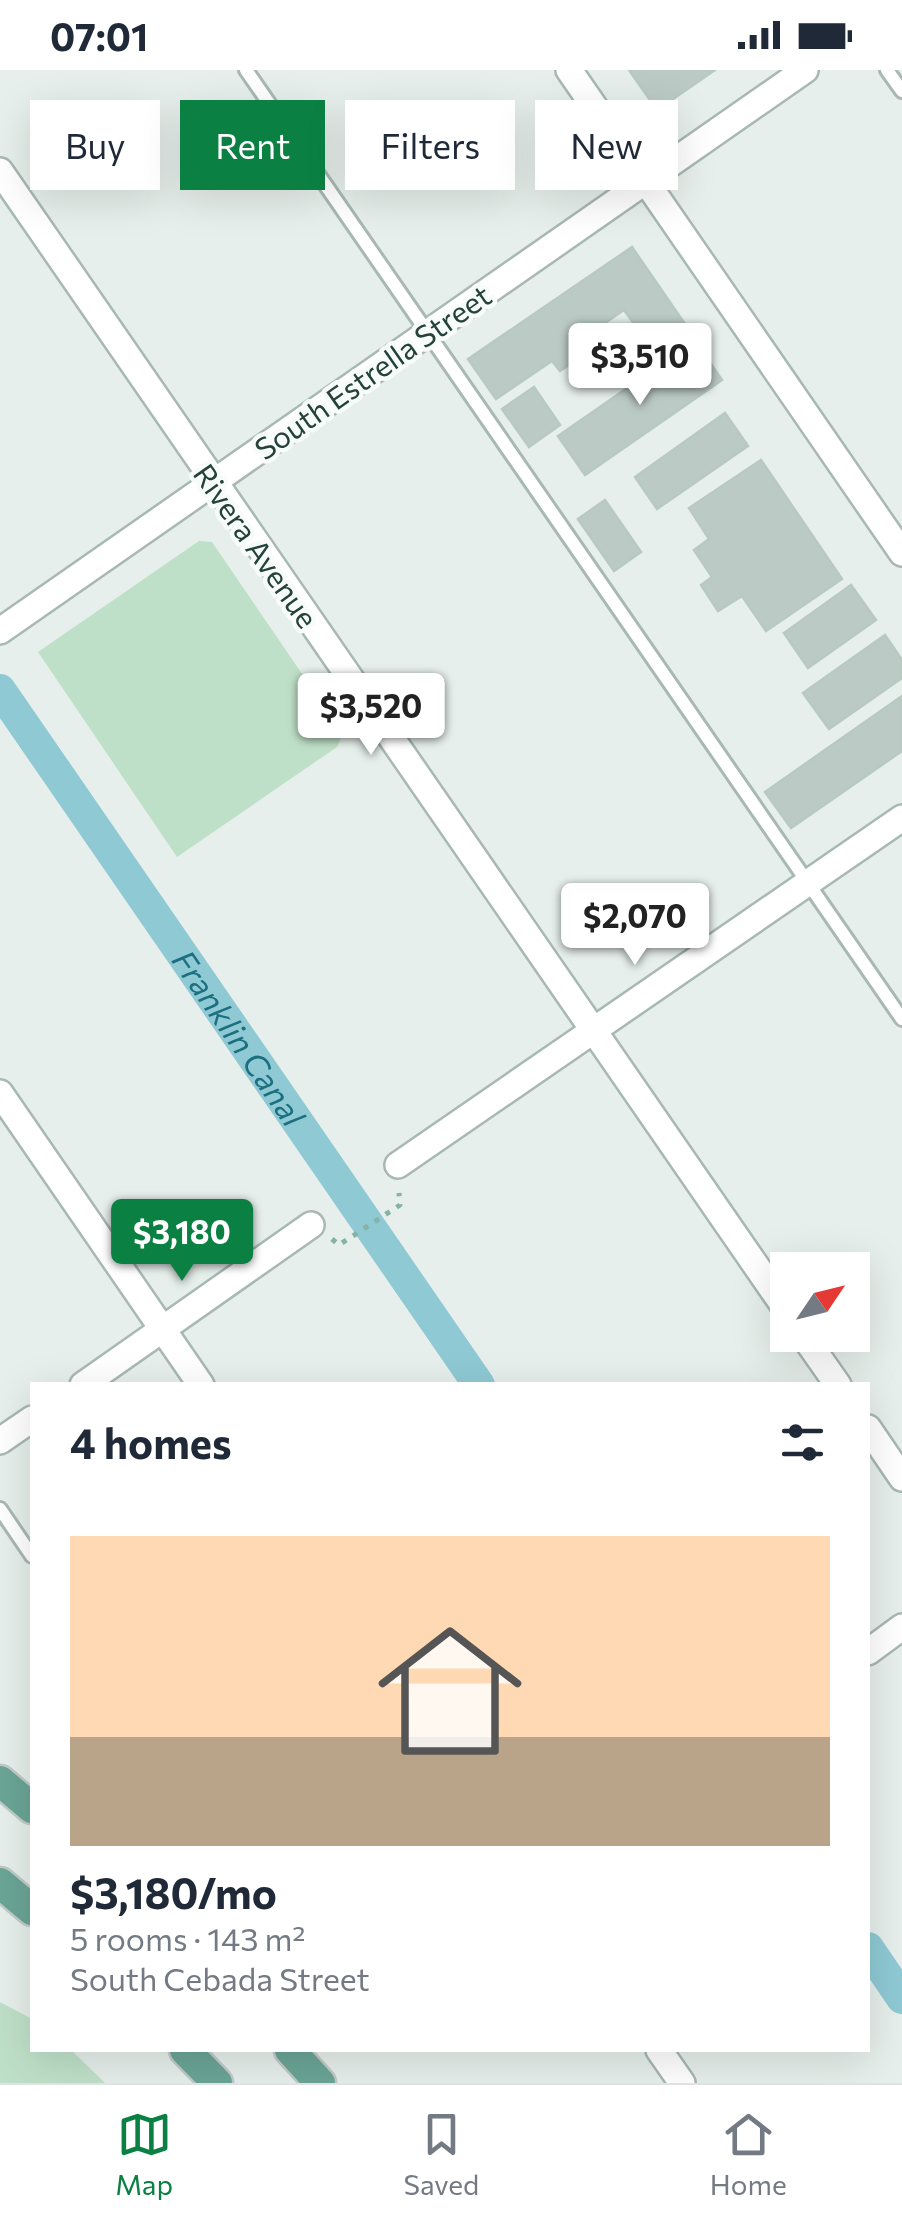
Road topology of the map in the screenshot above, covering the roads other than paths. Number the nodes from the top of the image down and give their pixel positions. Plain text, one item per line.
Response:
1 (246, 70) edge
2 (568, 70) edge
3 (805, 70) edge
4 (888, 70) edge
5 (902, 91) edge
6 (589, 100) edge
7 (678, 158) edge
8 (0, 171) edge
9 (632, 190) edge
10 (651, 190) edge
11 (428, 332) junction
12 (214, 482) junction
13 (902, 553) edge
14 (1, 630) edge
15 (902, 818) edge
16 (808, 883) junction
17 (902, 1019) edge
18 (592, 1031) junction
19 (0, 1093) edge
20 (398, 1164) dead end
21 (312, 1225) dead end
22 (770, 1286) edge
23 (163, 1331) junction
24 (815, 1352) edge
25 (86, 1382) edge
26 (199, 1382) edge
27 (836, 1382) edge
28 (30, 1420) edge
29 (870, 1431) edge
30 (0, 1440) edge
31 (902, 1478) edge
32 (0, 1509) edge
33 (30, 1553) edge
34 (902, 1627) edge
35 (870, 1651) edge
36 (0, 1781) edge
37 (30, 1806) edge
38 (0, 1883) edge
39 (30, 1908) edge
40 (187, 2052) edge
41 (292, 2052) edge
42 (661, 2052) edge
43 (217, 2083) edge
44 (320, 2083) edge
45 (682, 2083) edge

1 - 11 lane
2 - 6 street
3 - 7 street, South Estrella Street
4 - 5 lane
8 - 12 street, Rivera Avenue
9 - 11 street, South Estrella Street
10 - 13 street
11 - 12 street, South Estrella Street
11 - 16 lane
12 - 14 street, South Estrella Street
12 - 18 street, Rivera Avenue
15 - 16 street
16 - 17 lane
16 - 18 street
18 - 20 street
18 - 22 street, Rivera Avenue
19 - 23 street
21 - 23 street
23 - 25 street
23 - 26 street
24 - 27 street
28 - 30 street
29 - 31 street
32 - 33 lane
34 - 35 street
36 - 37 main road
38 - 39 main road
40 - 43 main road
41 - 44 main road
42 - 45 street

